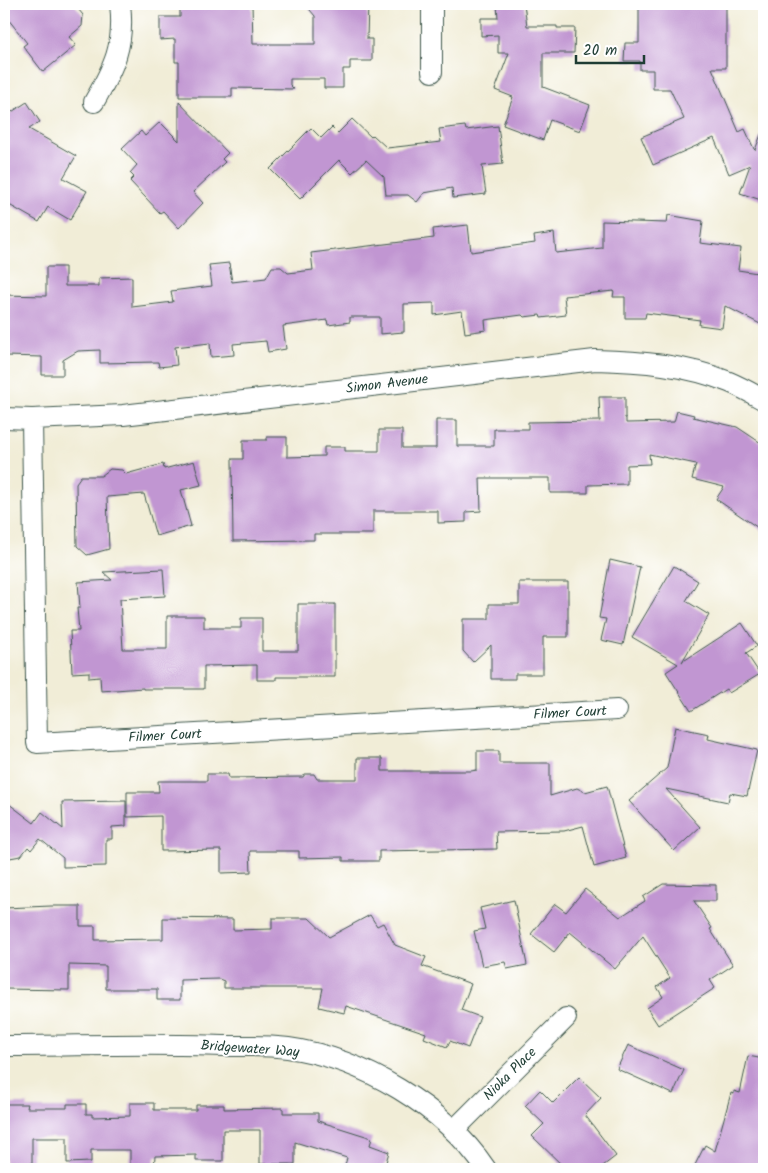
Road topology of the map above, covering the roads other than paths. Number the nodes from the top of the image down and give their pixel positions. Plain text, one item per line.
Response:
1 (120, 4) edge
2 (432, 4) edge
3 (432, 72) dead end
4 (94, 102) dead end
5 (764, 400) edge
6 (4, 418) edge
7 (32, 419) junction
8 (617, 710) dead end
9 (566, 1018) dead end
10 (4, 1046) edge
11 (454, 1130) junction
12 (486, 1169) edge

1 - 4 street
2 - 3 street
5 - 7 street, Simon Avenue
6 - 7 street, Simon Avenue
7 - 8 street, Filmer Court
9 - 11 street, Nioka Place
10 - 11 street, Bridgewater Way
11 - 12 street, Bridgewater Way

